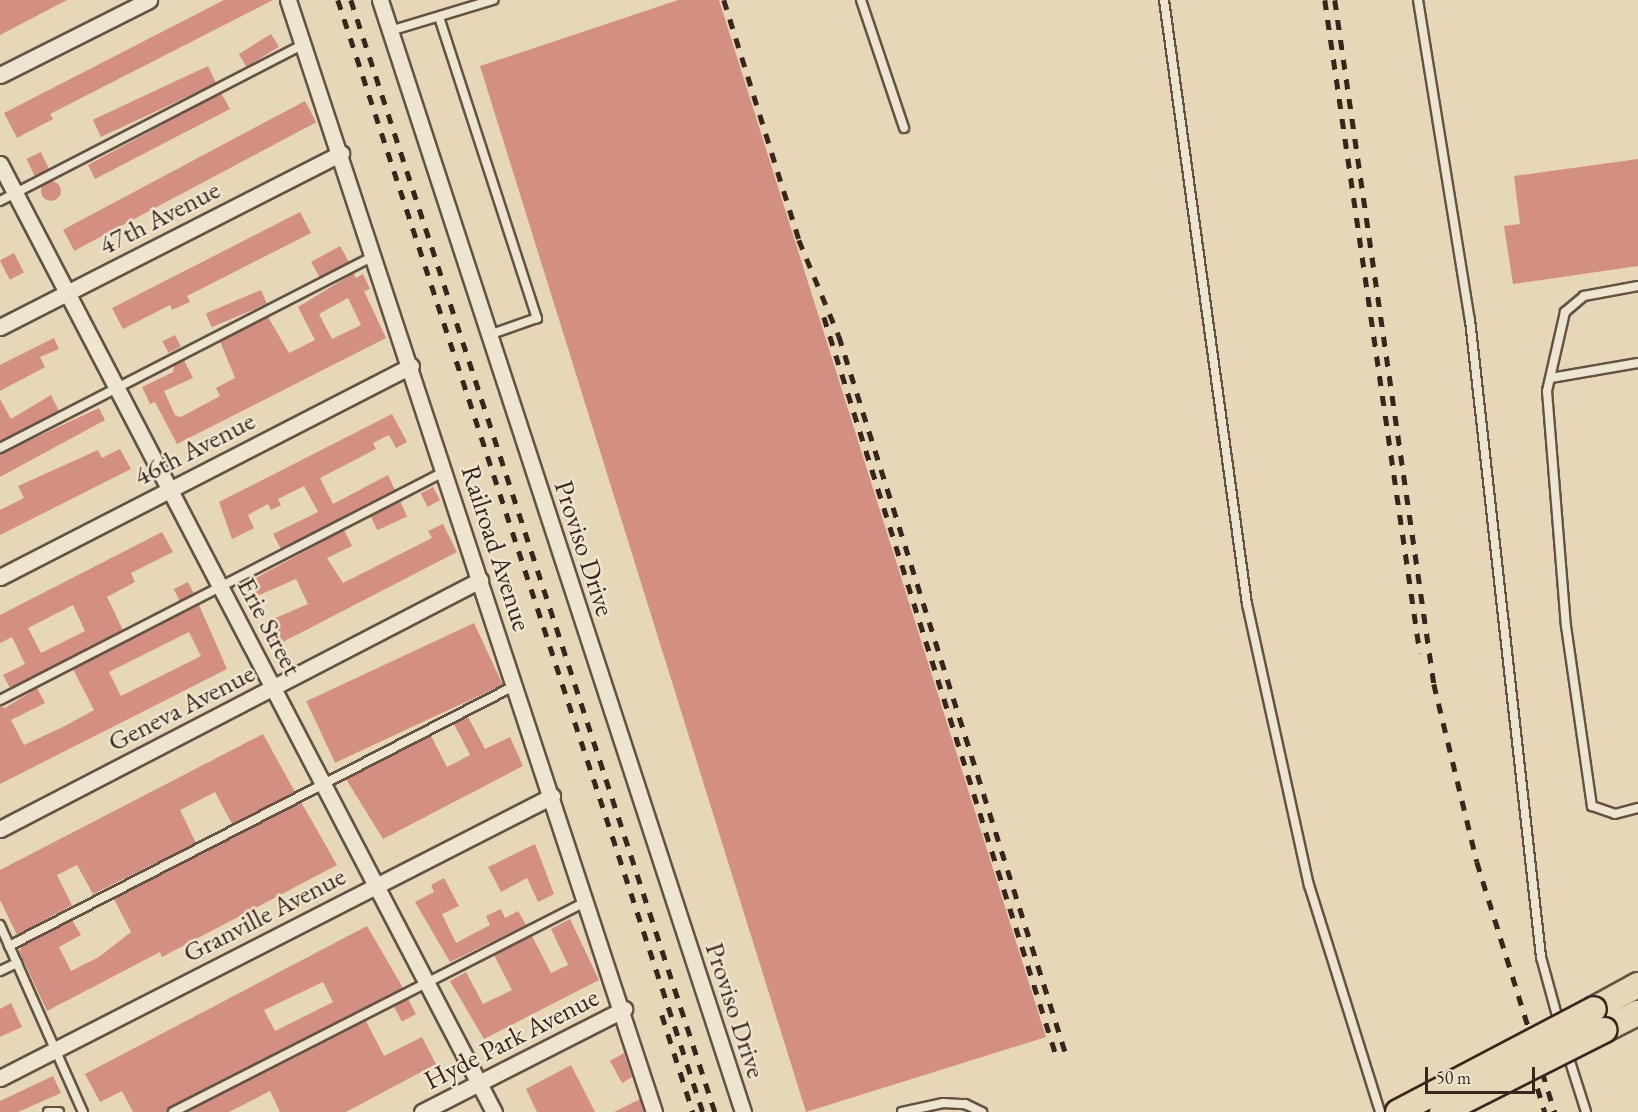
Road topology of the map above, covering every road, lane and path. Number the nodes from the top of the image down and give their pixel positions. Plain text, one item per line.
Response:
1 (148, 0) edge
2 (288, 0) edge
3 (381, 0) edge
4 (492, 0) edge
5 (861, 0) edge
6 (1164, 0) edge
7 (1418, 0) edge
8 (439, 17) junction
9 (390, 31) junction
10 (302, 45) junction
11 (0, 75) edge
12 (904, 128) dead end
13 (341, 153) junction
14 (0, 164) edge
15 (15, 194) junction
16 (0, 201) edge
17 (374, 255) junction
18 (1638, 286) edge
19 (67, 292) junction
20 (0, 327) edge
21 (489, 334) junction
22 (1638, 363) edge
23 (411, 366) junction
24 (1551, 378) junction
25 (117, 388) junction
26 (0, 448) edge
27 (445, 472) junction
28 (169, 490) junction
29 (0, 577) edge
30 (480, 580) junction
31 (221, 587) junction
32 (516, 685) junction
33 (273, 689) junction
34 (0, 700) edge
35 (324, 786) junction
36 (552, 796) junction
37 (1638, 808) edge
38 (0, 829) edge
39 (376, 886) junction
40 (585, 902) junction
41 (0, 925) edge
42 (9, 945) junction
43 (17, 963) junction
44 (0, 971) edge
45 (427, 983) junction
46 (1638, 985) edge
47 (624, 1009) junction
48 (1638, 1013) edge
49 (1599, 1019) junction
50 (1562, 1033) dead end
51 (1564, 1044) dead end
52 (55, 1049) junction
53 (0, 1078) edge
54 (479, 1083) junction
55 (48, 1112) edge
56 (59, 1112) edge
57 (82, 1112) edge
58 (173, 1112) edge
59 (422, 1112) edge
60 (494, 1112) edge
61 (654, 1112) edge
62 (743, 1112) edge
63 (902, 1112) edge
64 (982, 1112) edge
65 (1380, 1112) edge
66 (1398, 1112) edge
67 (1442, 1112) edge
68 (1586, 1112) edge

1 - 11 street
2 - 10 street, Railroad Avenue
3 - 9 street, Proviso Drive
4 - 8 lane
5 - 12 lane
6 - 65 lane
7 - 50 lane
8 - 9 lane
8 - 21 lane
9 - 21 street, Proviso Drive
10 - 13 street, Railroad Avenue
10 - 15 lane
13 - 17 street, Railroad Avenue
13 - 19 street, 47th Avenue
14 - 15 street, Erie Street
15 - 16 lane
15 - 19 street, Erie Street
17 - 23 street, Railroad Avenue
17 - 25 lane
18 - 24 lane
19 - 20 street, 47th Avenue
19 - 25 street, Erie Street
21 - 62 street, Proviso Drive
22 - 24 lane
23 - 27 street, Railroad Avenue
23 - 28 street, 46th Avenue
24 - 37 lane
25 - 26 lane
25 - 28 street, Erie Street
27 - 30 street, Railroad Avenue
27 - 31 lane
28 - 29 street, 46th Avenue
28 - 31 street, Erie Street
30 - 32 street, Railroad Avenue
30 - 33 street, Geneva Avenue
31 - 33 street, Erie Street
31 - 34 lane
32 - 35 lane
32 - 36 street, Railroad Avenue
33 - 35 street, Erie Street
33 - 38 street, Geneva Avenue
35 - 39 street, Erie Street
35 - 42 lane
36 - 39 street, Granville Avenue
36 - 40 street, Railroad Avenue
39 - 45 street, Erie Street
39 - 52 street, Granville Avenue
40 - 45 lane
40 - 47 street, Railroad Avenue
41 - 42 lane
42 - 43 lane
43 - 44 lane
43 - 52 lane
45 - 54 street, Erie Street
45 - 58 lane
46 - 49 main road
47 - 54 street, Hyde Park Avenue
47 - 61 street, Railroad Avenue
48 - 49 main road
49 - 66 main road, bridge
49 - 67 main road, bridge
51 - 68 lane
52 - 53 street, Granville Avenue
52 - 57 lane
54 - 59 street, Hyde Park Avenue
54 - 60 street, Erie Street
55 - 56 lane
63 - 64 lane

